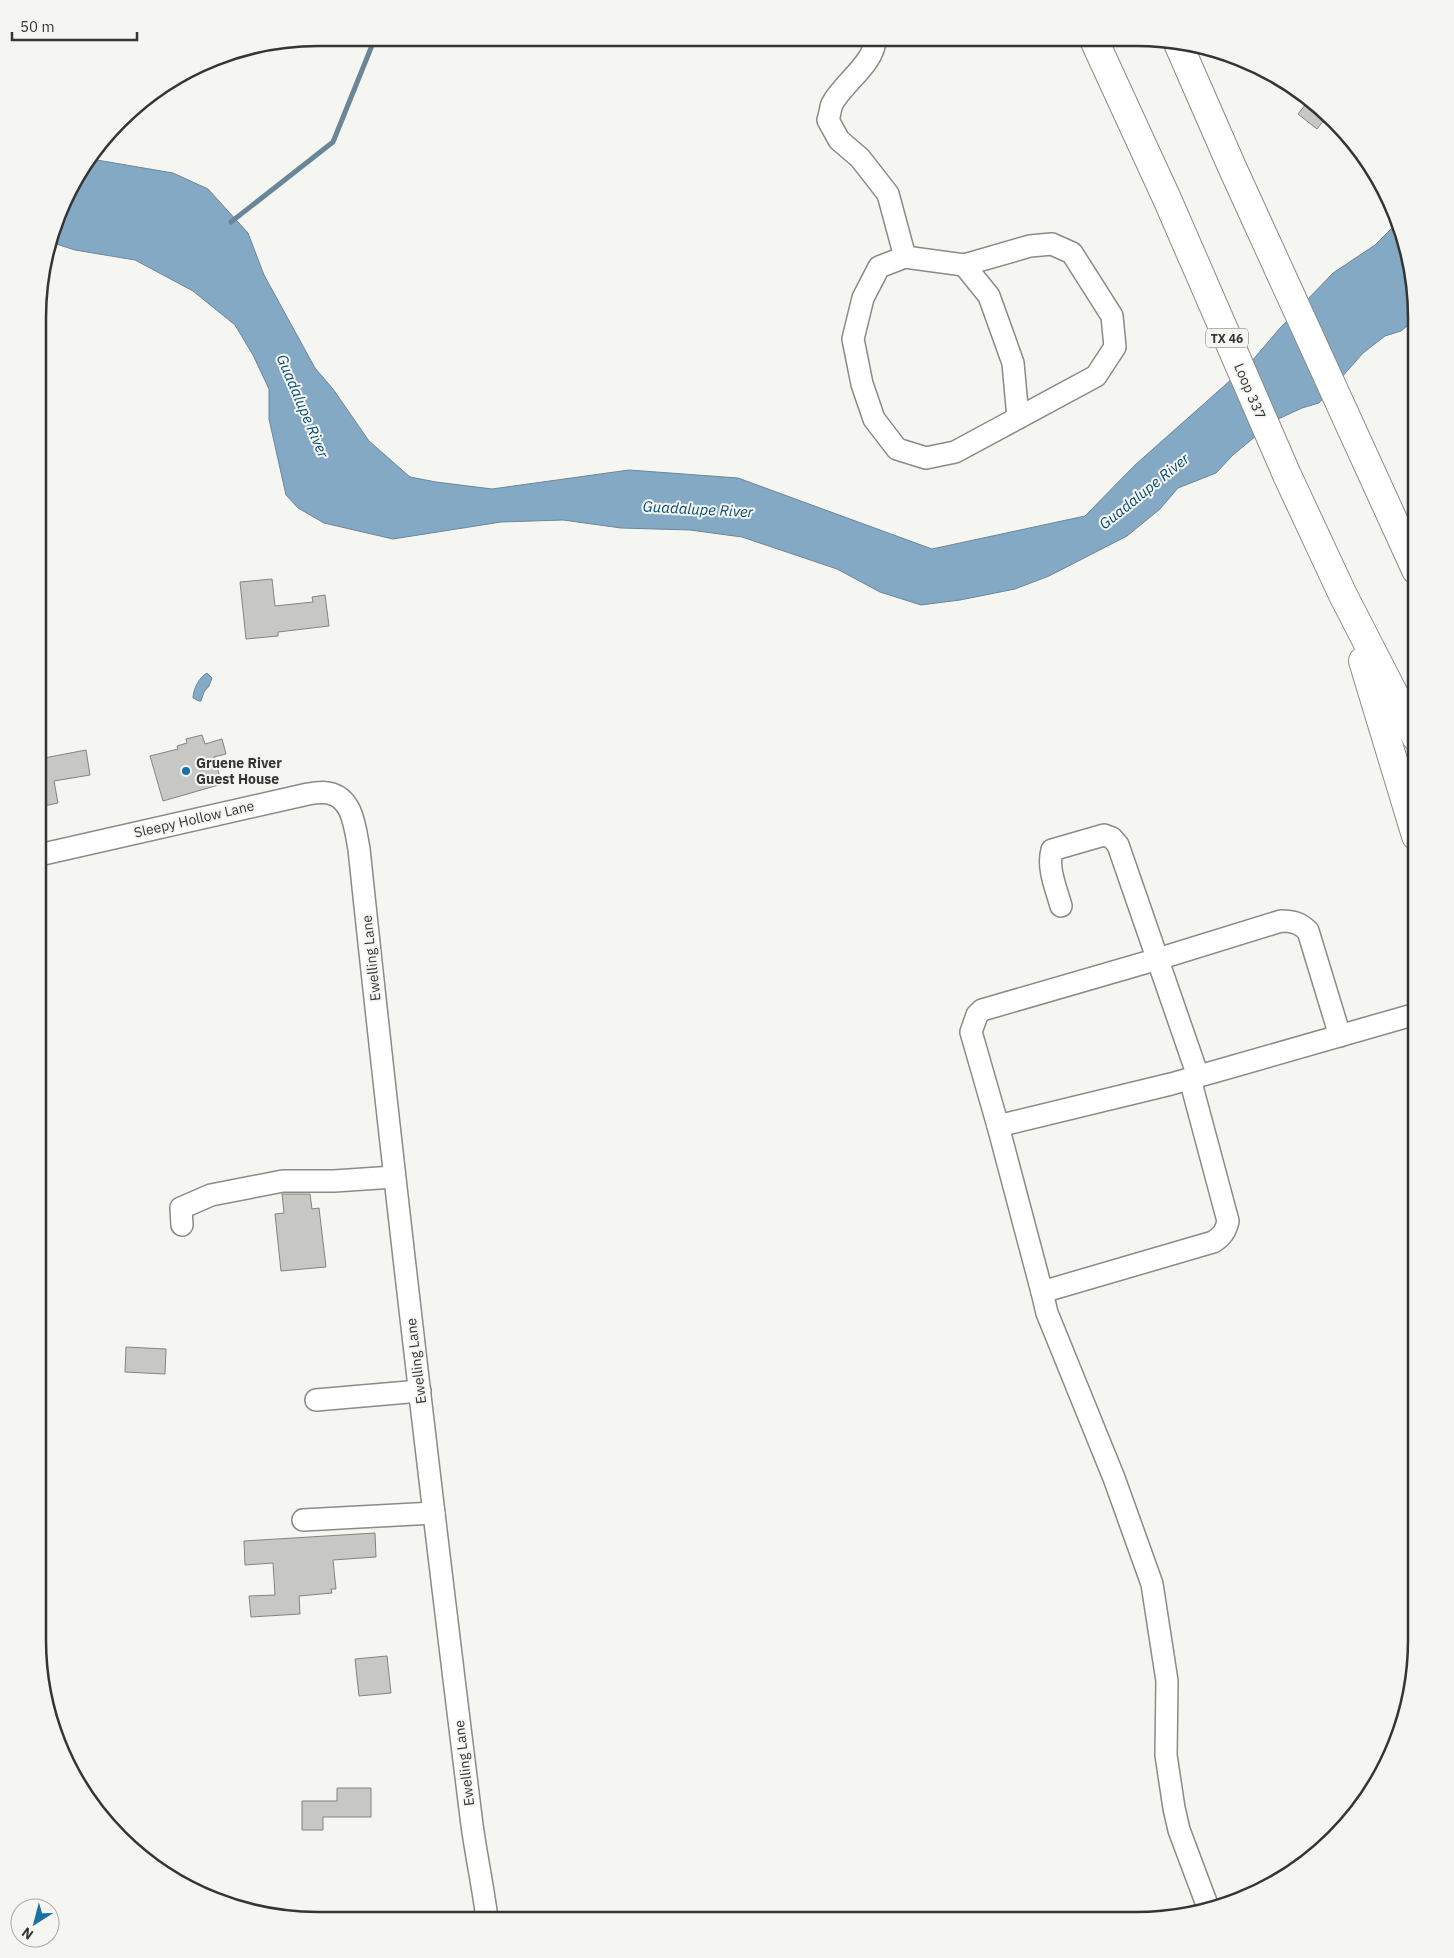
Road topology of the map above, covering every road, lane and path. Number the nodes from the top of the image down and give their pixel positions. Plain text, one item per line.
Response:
1 (874, 46) edge
2 (1097, 46) edge
3 (1182, 50) edge
4 (905, 257) junction
5 (964, 265) junction
6 (1018, 418) junction
7 (1408, 552) edge
8 (1343, 595) junction
9 (1408, 721) edge
10 (347, 804) joint
11 (1408, 810) edge
12 (46, 853) edge
13 (1060, 906) dead end
14 (1158, 959) junction
15 (1408, 1016) edge
16 (1340, 1036) junction
17 (1194, 1078) junction
18 (998, 1126) junction
19 (394, 1177) junction
20 (182, 1225) dead end
21 (1042, 1292) junction
22 (420, 1391) junction
23 (316, 1400) dead end
24 (434, 1513) junction
25 (303, 1520) dead end
26 (1206, 1902) edge
27 (486, 1912) edge

1 - 4 street
2 - 8 main road, Loop 337 / TX 46
3 - 7 main road
4 - 5 street
4 - 6 street
5 - 6 street
5 - 6 street
8 - 9 main road, Loop 337 / TX 46
8 - 11 main road
10 - 12 street, Sleepy Hollow Lane
10 - 19 street, Ewelling Lane
13 - 14 street
14 - 16 street
14 - 17 street
14 - 18 street
15 - 16 street
16 - 17 street
17 - 18 street
17 - 21 street
18 - 21 street
19 - 20 street
19 - 22 street, Ewelling Lane
21 - 26 street
22 - 23 street
22 - 24 street, Ewelling Lane
24 - 25 street
24 - 27 street, Ewelling Lane

